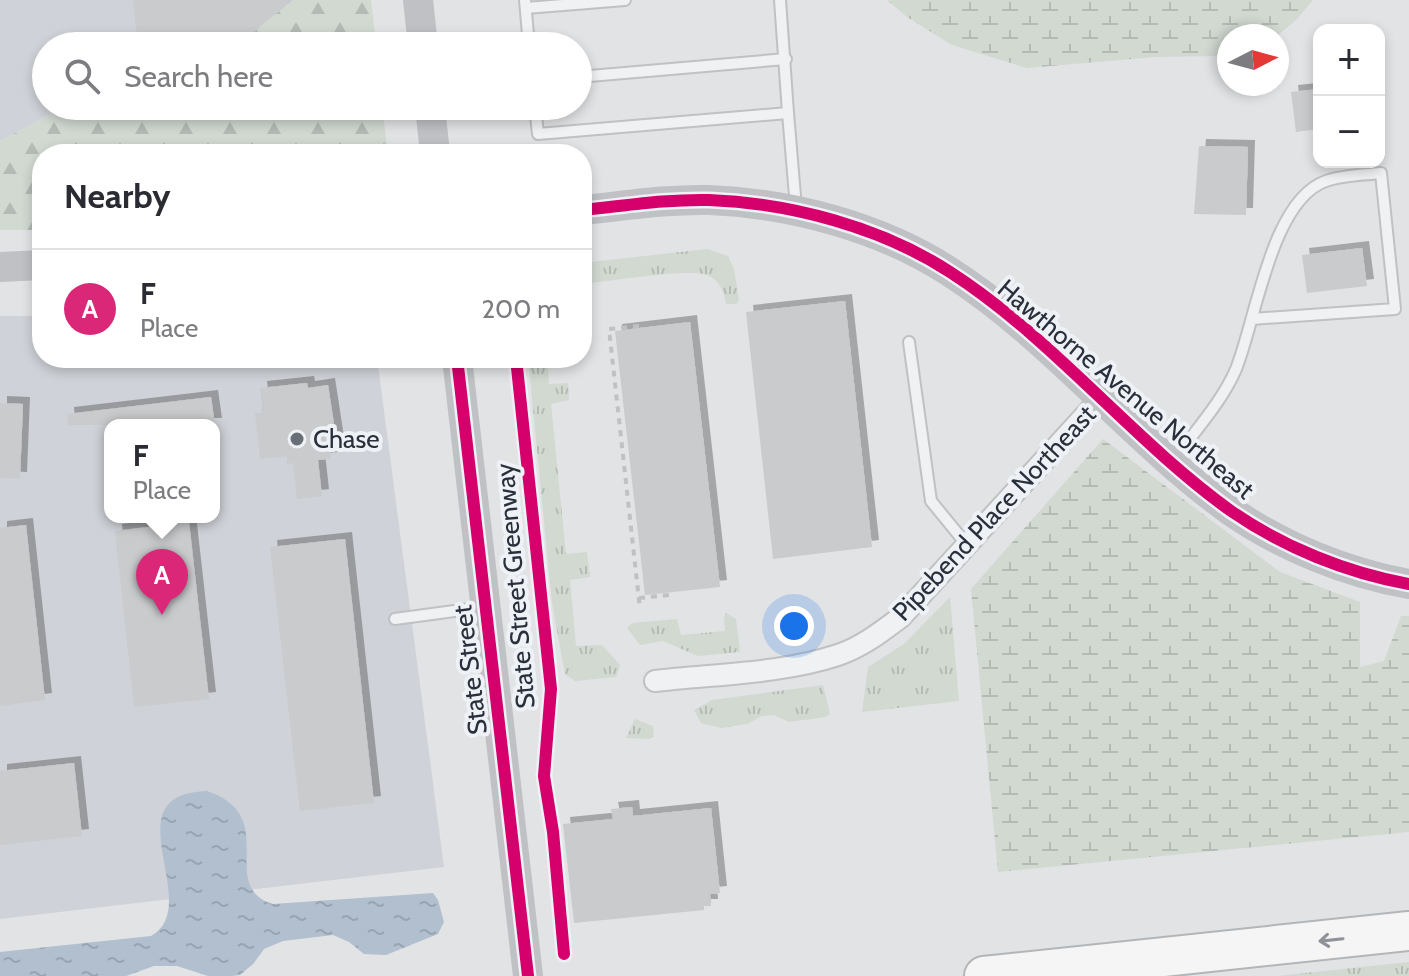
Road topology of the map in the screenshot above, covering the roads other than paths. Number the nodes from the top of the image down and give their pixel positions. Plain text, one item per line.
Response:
1 (418, 0) edge
2 (625, 0) edge
3 (780, 0) edge
4 (526, 4) edge
5 (421, 32) edge
6 (528, 32) edge
7 (786, 59) junction
8 (592, 76) edge
9 (788, 113) junction
10 (431, 120) edge
11 (536, 120) edge
12 (434, 144) edge
13 (592, 209) edge
14 (796, 212) junction
15 (32, 265) edge
16 (0, 267) edge
17 (1252, 319) junction
18 (909, 342) dead end
19 (458, 368) edge
20 (1102, 397) junction
21 (1172, 462) junction
22 (967, 545) junction
23 (1409, 584) edge
24 (485, 607) junction
25 (395, 619) dead end
26 (655, 681) dead end
27 (1409, 931) edge
28 (528, 976) edge
29 (984, 976) edge

1 - 5 main road
2 - 4 lane
3 - 7 lane
4 - 6 lane
7 - 8 lane
7 - 9 lane
9 - 11 lane
9 - 14 lane
10 - 12 main road
13 - 14 main road, Hawthorne Avenue Northeast
14 - 20 main road, Hawthorne Avenue Northeast
15 - 16 main road
17 - 17 lane
17 - 21 lane
18 - 22 lane
19 - 24 main road, State Street
20 - 21 main road, Hawthorne Avenue Northeast
20 - 22 street, Pipebend Place Northeast
21 - 23 main road, Hawthorne Avenue Northeast
22 - 26 street, Pipebend Place Northeast
24 - 25 lane
24 - 28 main road, State Street
27 -> 29 highway

